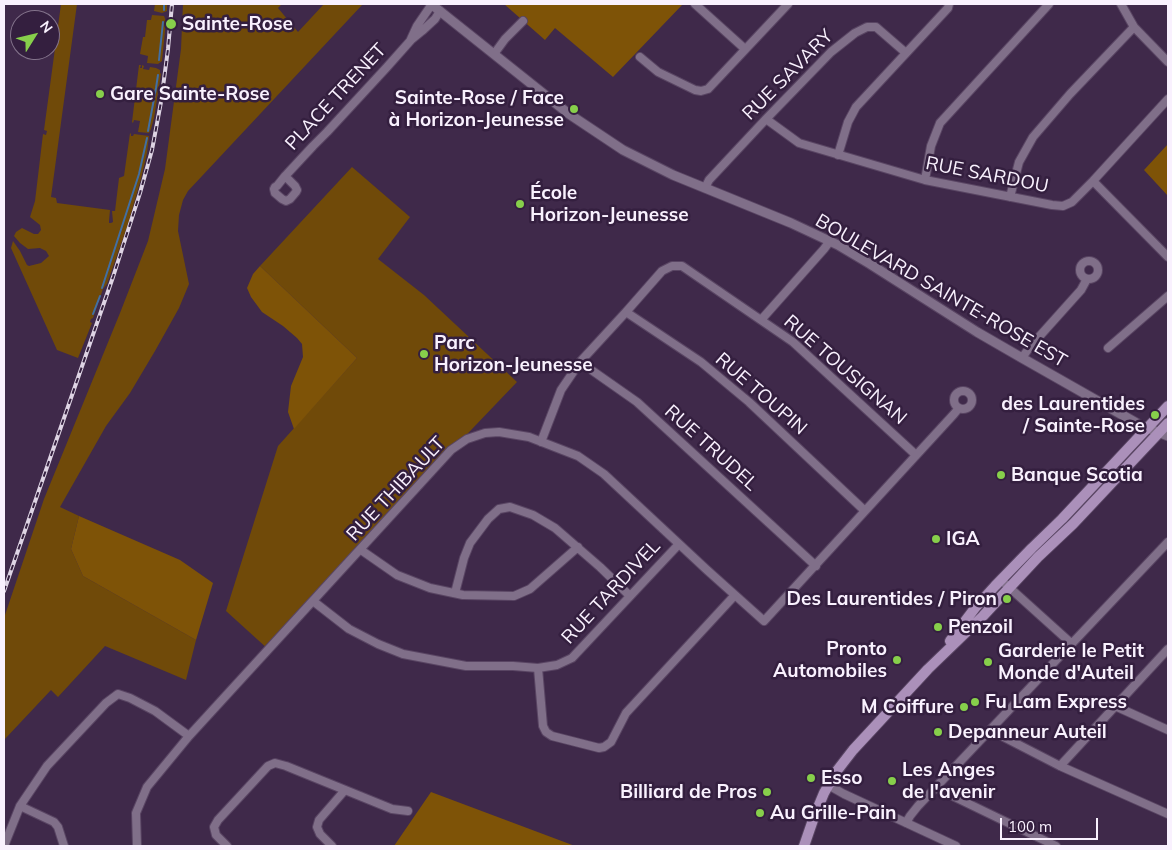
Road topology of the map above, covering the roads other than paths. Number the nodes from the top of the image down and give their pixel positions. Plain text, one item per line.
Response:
1 (695, 4) edge
2 (788, 4) edge
3 (949, 4) edge
4 (1049, 4) edge
5 (1121, 4) edge
6 (435, 6) edge
7 (523, 21) dead end
8 (1134, 27) junction
9 (745, 49) junction
10 (906, 53) junction
11 (494, 54) junction
12 (640, 57) dead end
13 (1168, 62) edge
14 (1168, 99) edge
15 (766, 119) junction
16 (838, 155) junction
17 (285, 176) dead end
18 (925, 180) junction
19 (1093, 181) junction
20 (705, 188) junction
21 (1010, 197) junction
22 (830, 241) junction
23 (1168, 257) edge
24 (1087, 279) dead end
25 (1168, 296) edge
26 (626, 312) junction
27 (761, 320) junction
28 (1108, 348) dead end
29 (1022, 358) junction
30 (580, 362) junction
31 (1168, 406) edge
32 (959, 408) dead end
33 (1168, 423) edge
34 (1148, 428) junction
35 (1164, 434) edge
36 (540, 442) junction
37 (916, 455) junction
38 (866, 511) junction
39 (1168, 542) edge
40 (679, 544) junction
41 (578, 548) junction
42 (361, 550) junction
43 (816, 566) junction
44 (1002, 580) junction
45 (1010, 587) junction
46 (455, 593) junction
47 (735, 595) junction
48 (630, 596) junction
49 (313, 601) junction
50 (1072, 644) junction
51 (1168, 649) edge
52 (538, 668) junction
53 (928, 670) junction
54 (1115, 706) junction
55 (990, 730) junction
56 (1168, 730) edge
57 (190, 736) junction
58 (1060, 766) junction
59 (828, 785) junction
60 (936, 788) junction
61 (345, 790) junction
62 (20, 806) junction
63 (408, 811) dead end
64 (1168, 814) edge
65 (906, 823) junction
66 (4, 846) edge
67 (64, 846) edge
68 (136, 846) edge
69 (227, 846) edge
70 (332, 846) edge
71 (804, 846) edge
72 (956, 846) edge
73 (1056, 846) edge

1 - 9 street
2 - 9 street
3 - 10 street
4 - 18 street
5 - 8 street
6 - 11 street, BOULEVARD SAINTE-ROSE EST
6 - 17 street, PLACE TRENET
7 - 11 street
8 - 13 street
8 - 21 street
9 - 12 street
10 - 15 street, RUE SAVARY
10 - 16 street
11 - 20 street, BOULEVARD SAINTE-ROSE EST
14 - 19 street, RUE SARDOU
15 - 16 street, RUE SARDOU
15 - 20 street, RUE SAVARY
16 - 18 street, RUE SARDOU
18 - 21 street, RUE SARDOU
19 - 21 street, RUE SARDOU
19 - 23 street
20 - 22 street, BOULEVARD SAINTE-ROSE EST
22 - 27 street
22 - 29 street, BOULEVARD SAINTE-ROSE EST
24 - 29 street
25 - 28 street
26 - 27 street, RUE TOUSIGNAN
26 - 30 street, RUE TOUSIGNAN
26 - 38 street, RUE TOUPIN
27 - 37 street, RUE TOUSIGNAN
29 - 34 street, BOULEVARD SAINTE-ROSE EST
30 - 36 street, RUE TOUSIGNAN
30 - 43 street, RUE TRUDEL
31 - 34 main road
32 - 37 street
33 - 35 main road
34 - 35 street, BOULEVARD SAINTE-ROSE EST
34 - 44 main road
35 - 45 main road
36 - 40 street, RUE THIBAULT
36 - 42 street, RUE THIBAULT
37 - 38 street
38 - 43 street
39 - 50 street
40 - 47 street, RUE THIBAULT
40 - 48 street, RUE TARDIVEL
41 - 46 street
41 - 46 street
41 - 48 street
42 - 46 street
42 - 49 street, RUE THIBAULT
43 - 47 street, RUE THIBAULT
44 - 45 street
44 - 53 main road
45 - 50 street
45 - 53 main road
47 - 52 street
48 - 52 street, RUE TARDIVEL
49 - 52 street, RUE TARDIVEL
49 - 57 street, RUE THIBAULT
50 - 55 street
51 - 54 street
53 - 59 main road
54 - 56 street
54 - 58 street
55 - 58 street
55 - 60 street
57 - 62 street
57 - 68 street, RUE THIBAULT
58 - 64 street
59 - 65 street
59 - 71 main road
60 - 65 street
60 - 73 street
61 - 63 street
61 - 69 street
61 - 70 street
62 - 66 street
62 - 67 street
65 - 72 street

